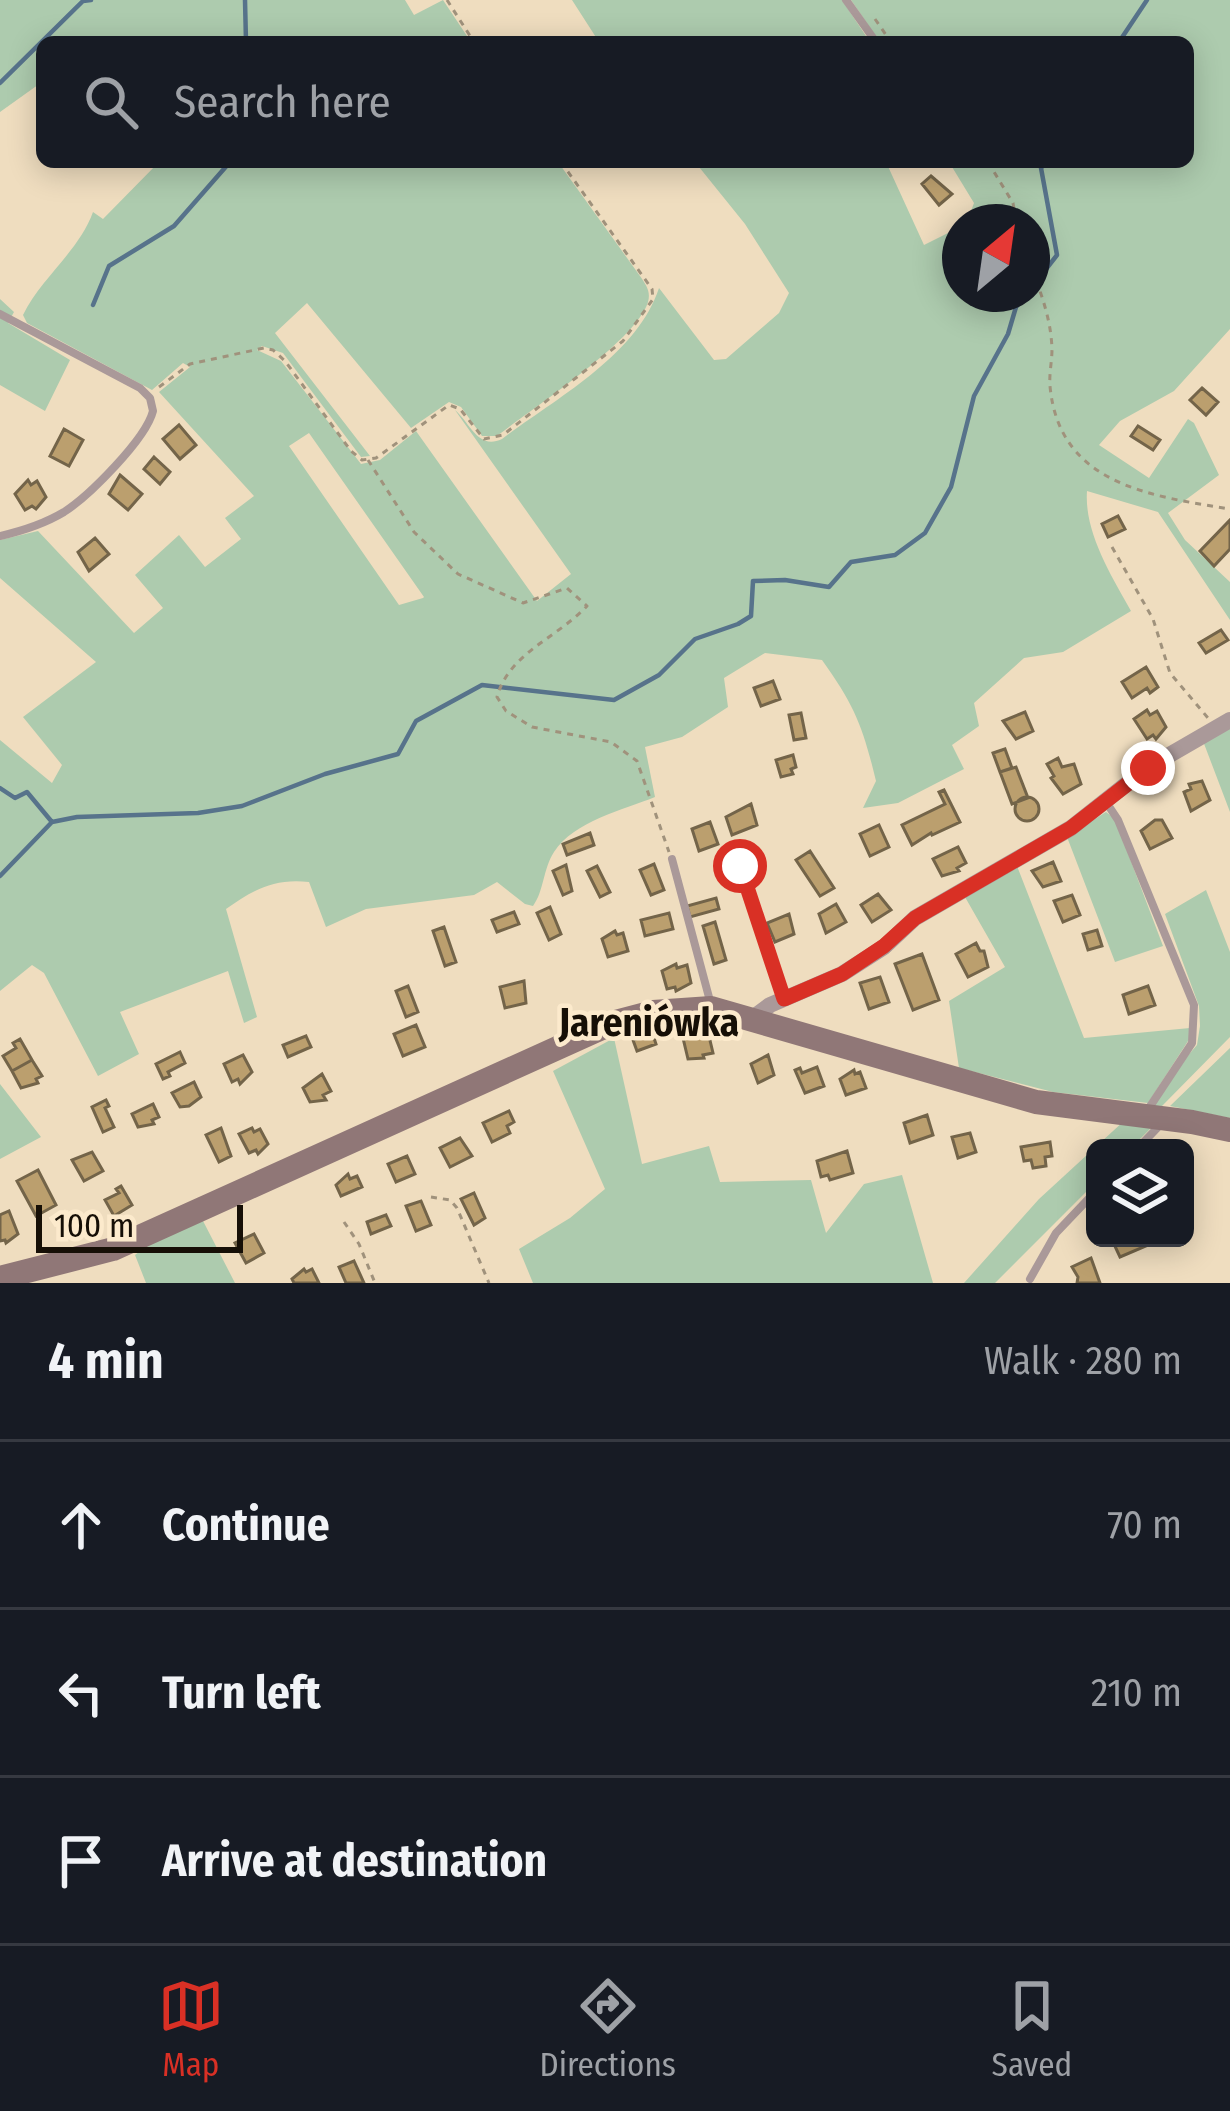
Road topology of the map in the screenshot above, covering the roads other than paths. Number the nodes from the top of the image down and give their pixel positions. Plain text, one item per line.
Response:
1 (846, 0) edge
2 (871, 36) edge
3 (0, 314) edge
4 (0, 536) edge
5 (1223, 724) edge
6 (1105, 801) junction
7 (672, 859) road end
8 (740, 866) dead end
9 (784, 999) junction
10 (711, 1008) junction
11 (754, 1017) junction
12 (1155, 1118) junction
13 (1230, 1130) edge
14 (1143, 1139) edge
15 (1086, 1201) edge
16 (0, 1278) edge
17 (1030, 1279) dead end

1 - 2 lane
3 - 4 lane
5 - 6 street
6 - 9 street
6 - 12 lane
7 - 10 lane
8 - 9 lane
9 - 11 street
10 - 11 street
10 - 16 street
11 - 12 street
12 - 13 street
12 - 14 lane
15 - 17 lane

